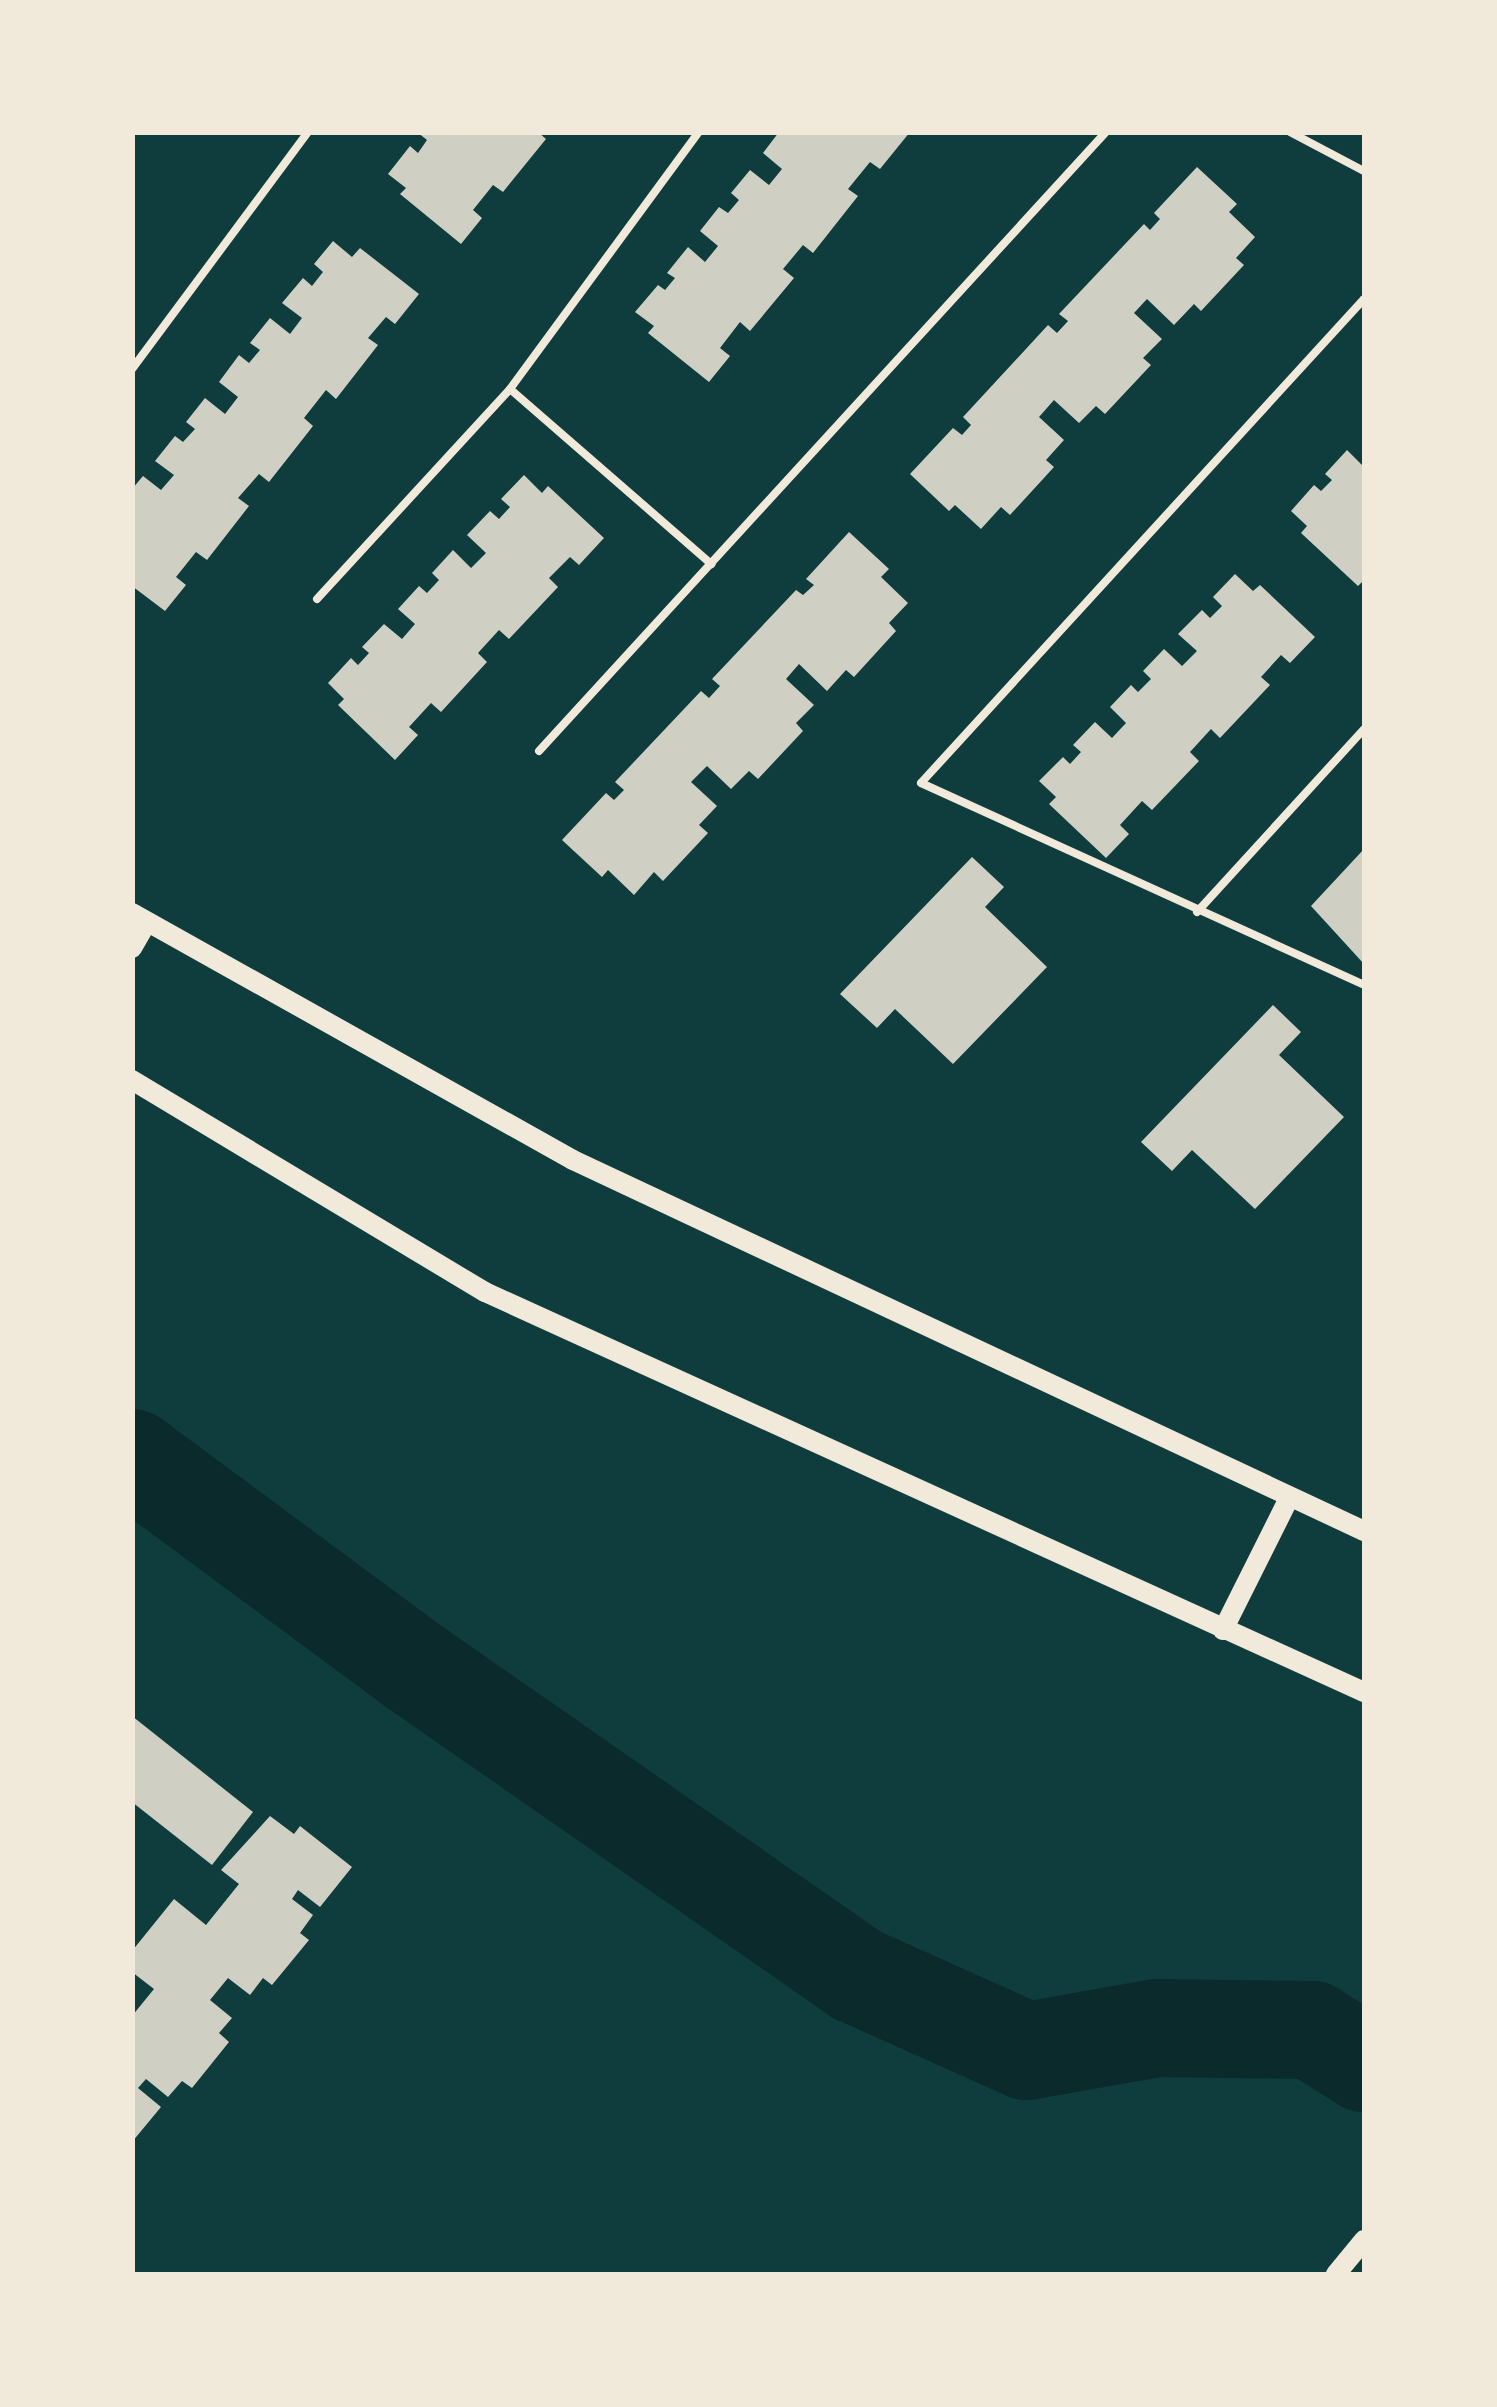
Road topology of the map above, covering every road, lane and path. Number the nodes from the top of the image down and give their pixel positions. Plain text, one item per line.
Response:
1 (308, 132) edge
2 (699, 132) edge
3 (1106, 132) edge
4 (1290, 132) edge
5 (1364, 171) edge
6 (1364, 299) edge
7 (132, 369) edge
8 (510, 389) junction
9 (710, 564) junction
10 (317, 600) dead end
11 (1364, 729) edge
12 (539, 751) dead end
13 (1197, 912) junction
14 (140, 918) edge
15 (132, 948) edge
16 (1364, 985) edge
17 (132, 1080) edge
18 (1288, 1500) junction
19 (1364, 1530) edge
20 (1223, 1630) junction
21 (1364, 1692) edge
22 (1364, 2240) edge
23 (1336, 2274) edge

1 - 7 lane
2 - 8 lane
3 - 9 lane
4 - 5 lane
6 - 13 lane
8 - 9 lane
8 - 10 lane
9 - 12 lane
11 - 13 lane
13 - 16 lane
14 - 15 main road
14 - 18 main road
17 - 20 main road
18 - 19 main road
18 - 20 main road
20 - 21 main road
22 - 23 main road

